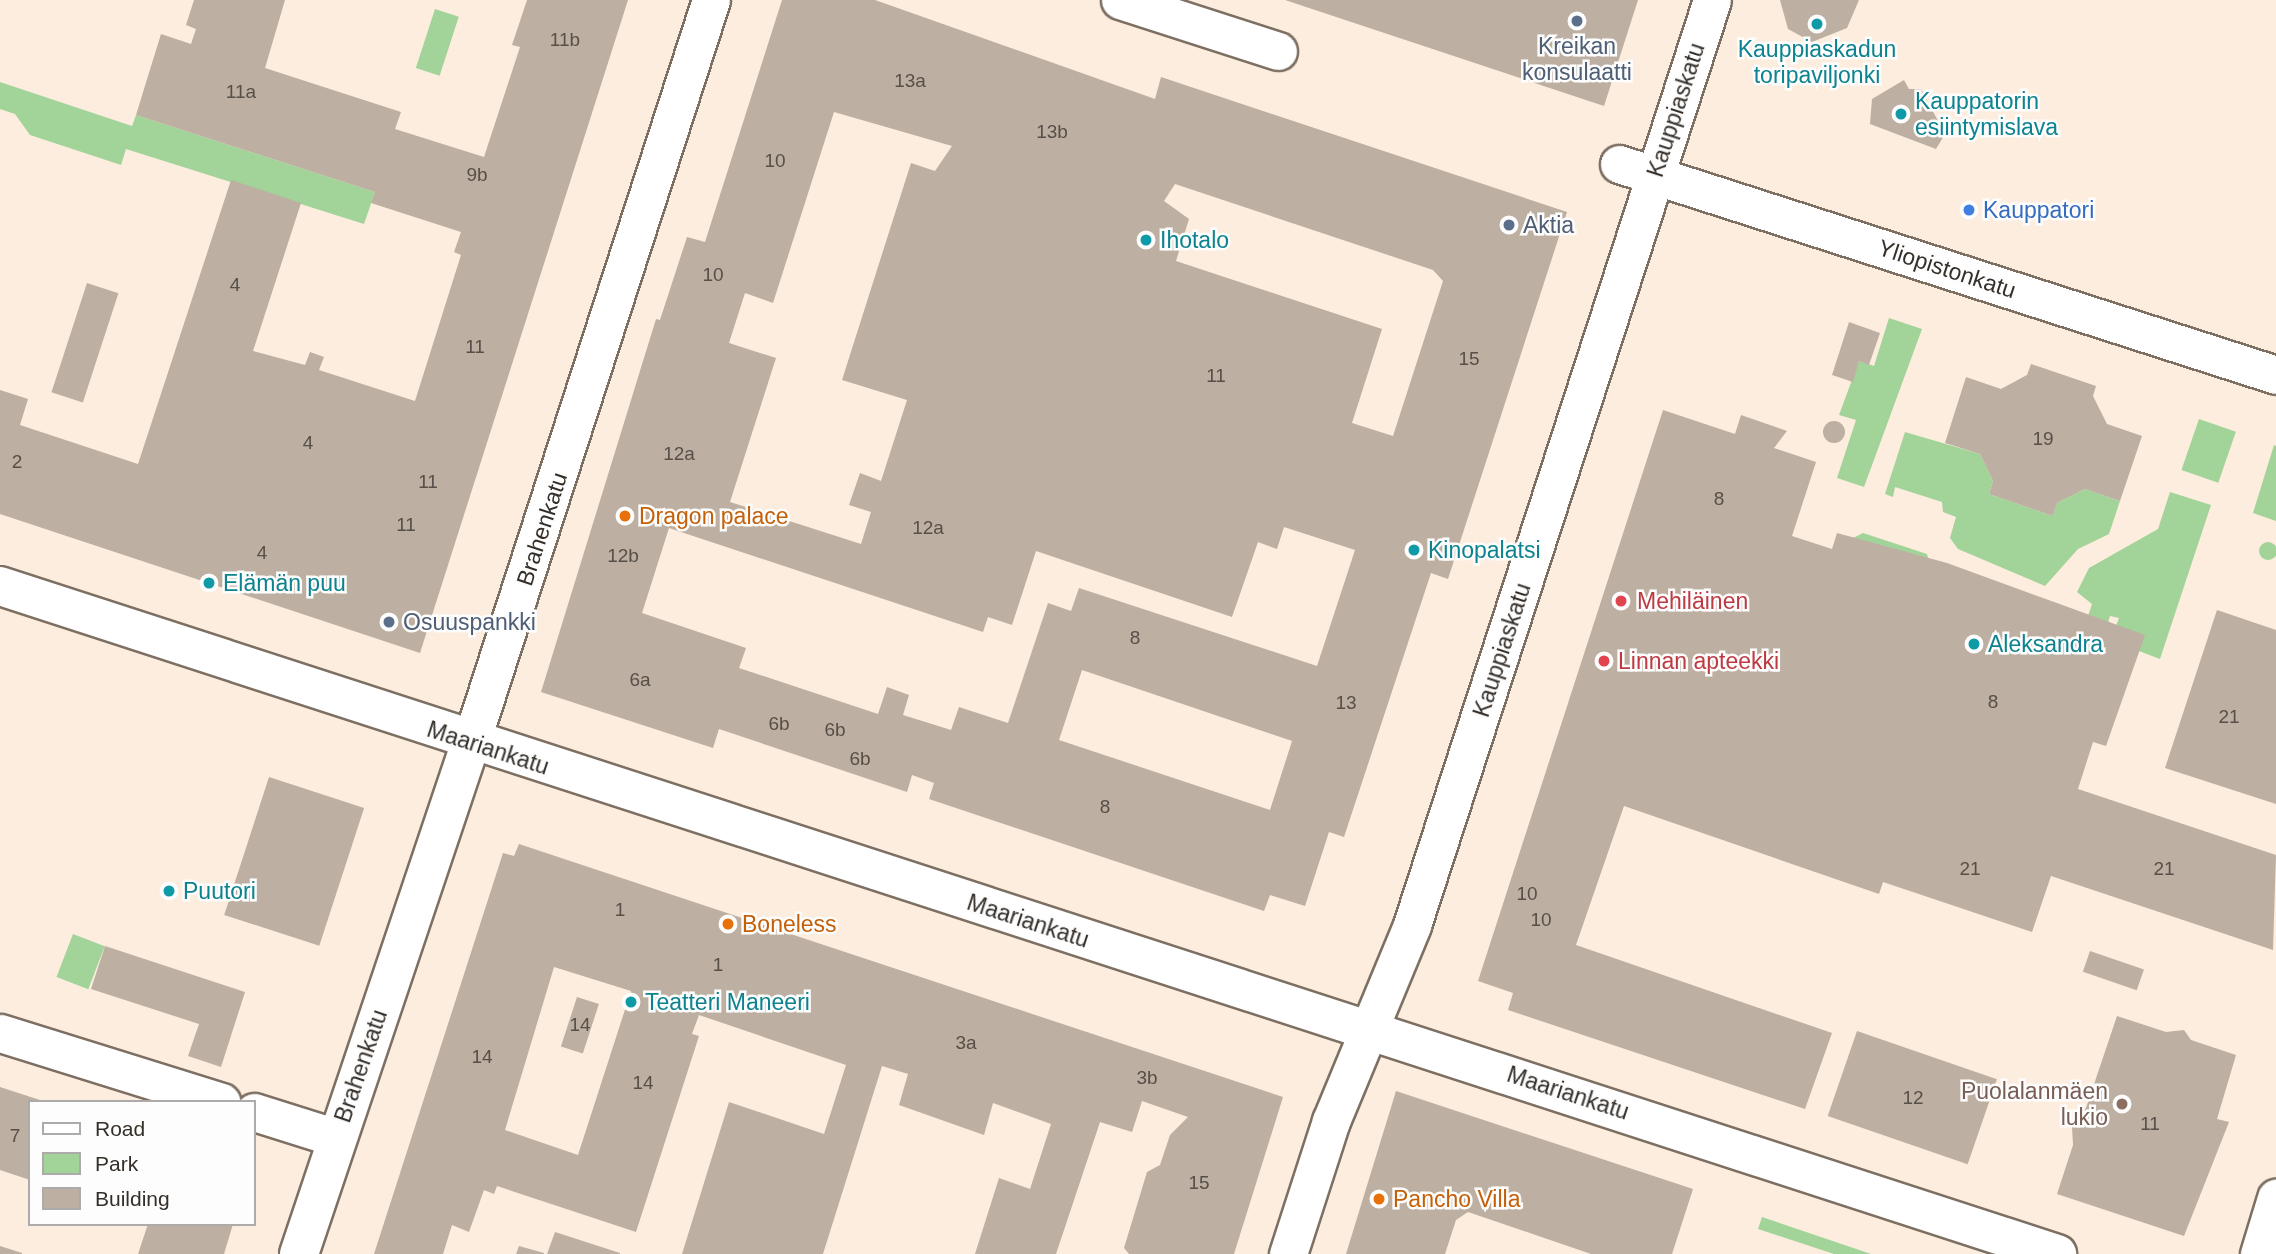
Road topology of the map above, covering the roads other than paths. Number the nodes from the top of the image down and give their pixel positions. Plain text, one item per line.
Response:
1 (711, 0) edge
2 (1121, 0) edge
3 (1712, 0) edge
4 (1278, 51) dead end
5 (1619, 164) dead end
6 (1655, 176) junction
7 (2276, 375) edge
8 (0, 586) edge
9 (471, 742) junction
10 (1369, 1029) junction
11 (0, 1033) edge
12 (215, 1100) edge
13 (256, 1113) edge
14 (337, 1138) junction
15 (2276, 1198) edge
16 (299, 1254) edge
17 (1288, 1254) edge
18 (2057, 1254) edge
19 (2259, 1254) edge

1 - 9 street, Brahenkatu
2 - 4 street
3 - 6 street, Kauppiaskatu
5 - 6 street, Yliopistonkatu
6 - 7 street, Yliopistonkatu
6 - 10 street, Kauppiaskatu
8 - 9 street, Maariankatu
9 - 10 street, Maariankatu
9 - 14 street, Brahenkatu
10 - 17 street, Kauppiaskatu
10 - 18 street, Maariankatu
11 - 12 street
13 - 14 street
14 - 16 street, Brahenkatu
15 - 19 street

